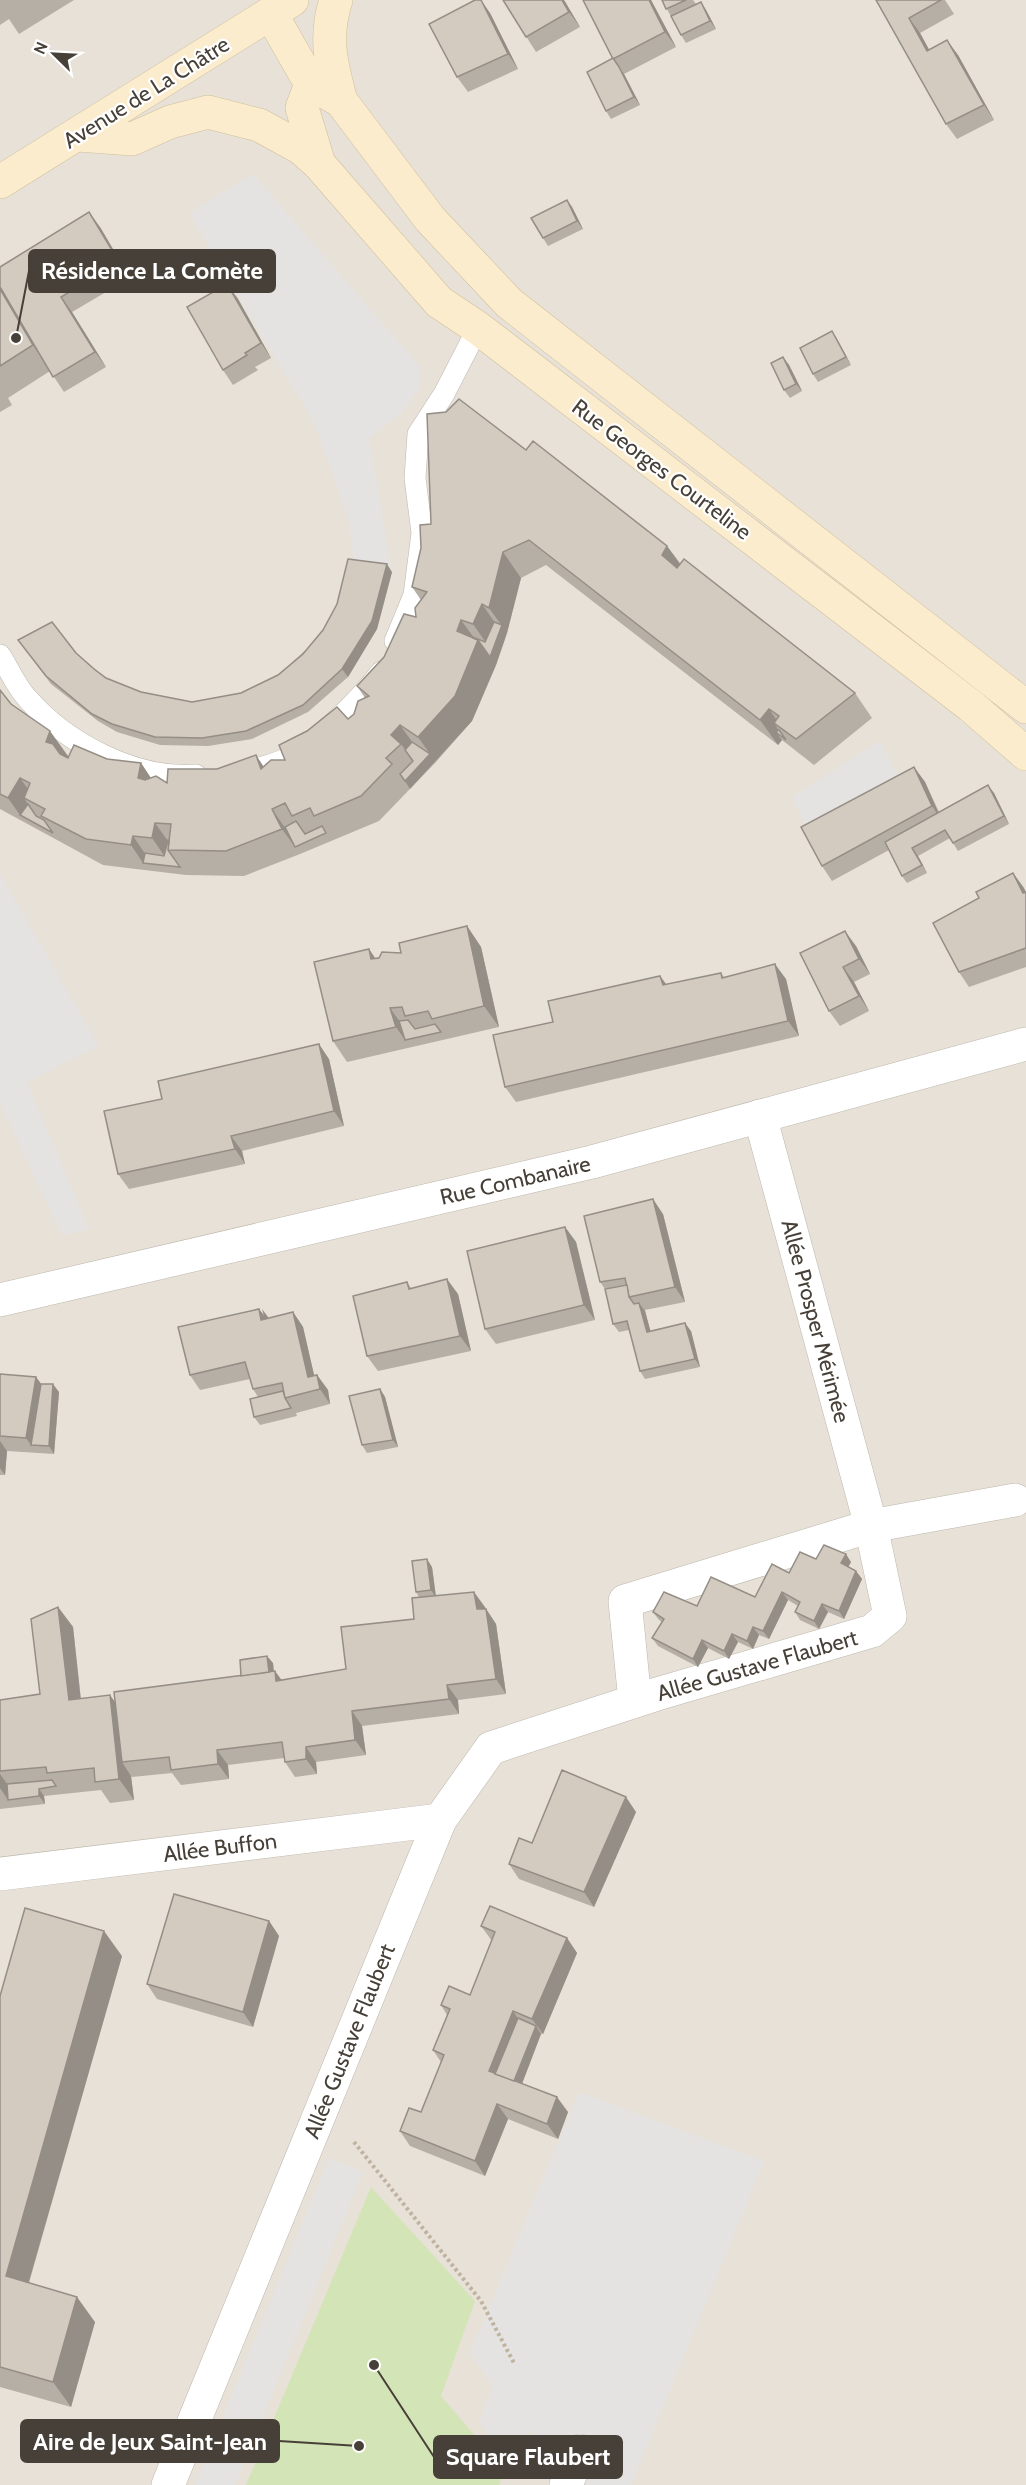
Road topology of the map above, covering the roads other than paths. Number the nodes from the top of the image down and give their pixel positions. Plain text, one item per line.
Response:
1 (336, 0) edge
2 (282, 7) edge
3 (311, 84) junction
4 (341, 101) junction
5 (78, 135) junction
6 (318, 164) junction
7 (0, 182) edge
8 (478, 328) junction
9 (0, 655) edge
10 (1026, 707) edge
11 (1026, 754) edge
12 (1026, 1044) edge
13 (760, 1116) junction
14 (0, 1300) edge
15 (1015, 1500) dead end
16 (871, 1526) junction
17 (635, 1701) junction
18 (440, 1820) junction
19 (0, 1874) edge
20 (580, 2451) dead end
21 (168, 2485) edge
22 (566, 2485) edge

1 - 4 street, Rue Georges Courteline
2 - 3 street
2 - 5 street, Avenue de La Châtre
3 - 4 street, Rue Georges Courteline
3 - 6 street, Rue Georges Courteline
4 - 10 street, Rue Georges Courteline
5 - 6 street, Rue Georges Courteline
5 - 7 street, Avenue de La Châtre
6 - 8 street, Rue Georges Courteline
8 - 9 lane
8 - 11 street, Rue Georges Courteline
12 - 13 street, Rue Combanaire
13 - 14 street, Rue Combanaire
13 - 16 street, Allée Prosper Mérimée
15 - 16 street, Allée Gustave Flaubert
16 - 17 street, Allée Gustave Flaubert
16 - 17 street, Allée Gustave Flaubert
17 - 18 street, Allée Gustave Flaubert
18 - 19 street, Allée Buffon
18 - 21 street, Allée Gustave Flaubert
20 - 22 street

